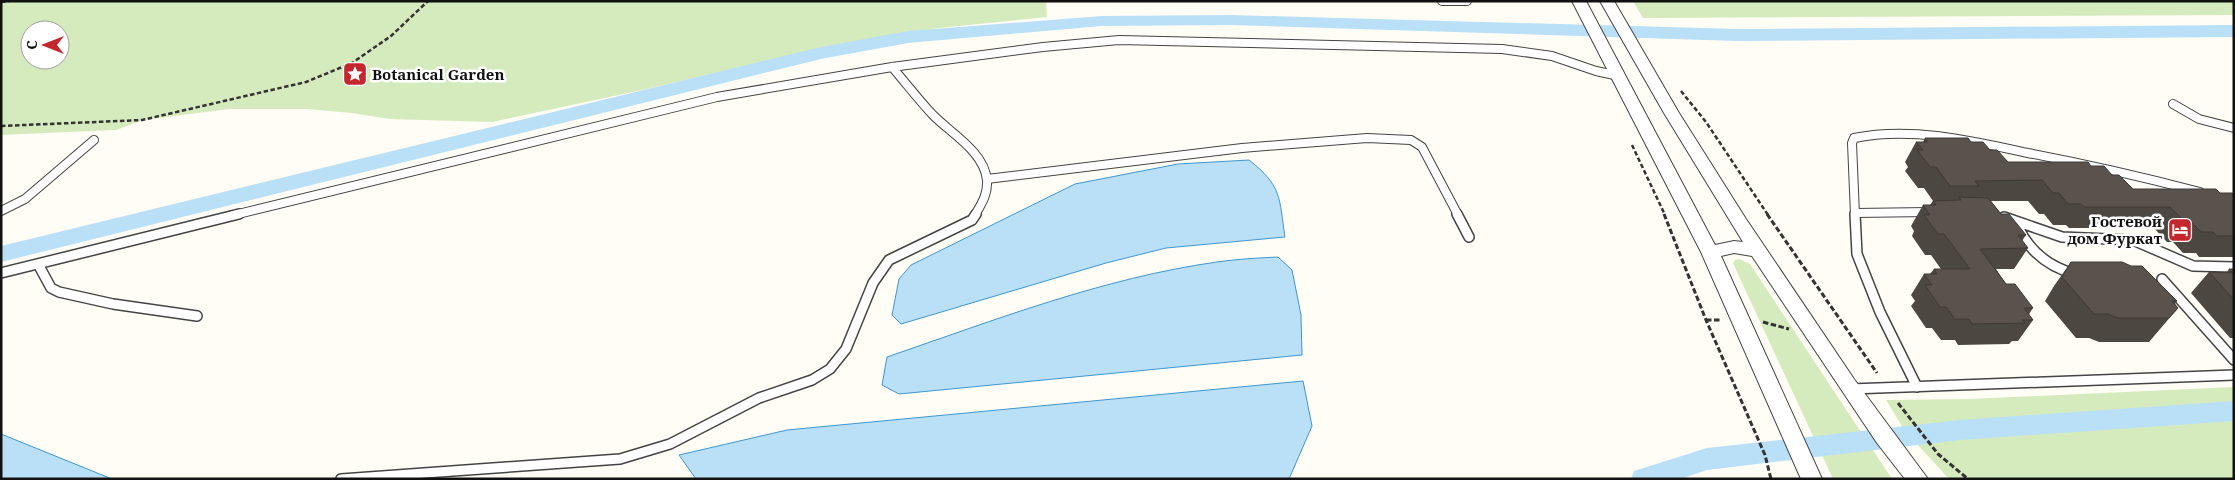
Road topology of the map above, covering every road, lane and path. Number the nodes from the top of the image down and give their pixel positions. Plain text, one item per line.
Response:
1 (9, 1) edge
2 (428, 1) edge
3 (1442, 1) edge
4 (1467, 1) edge
5 (1, 2) edge
6 (1581, 6) edge
7 (1610, 6) edge
8 (892, 68) junction
9 (1616, 71) junction
10 (1677, 85) dead end
11 (2173, 104) dead end
12 (1, 126) edge
13 (2234, 128) edge
14 (94, 140) dead end
15 (1631, 144) dead end
16 (987, 179) junction
17 (2211, 194) edge
18 (1, 211) edge
19 (1939, 212) edge
20 (1854, 213) junction
21 (1994, 214) edge
22 (2018, 222) junction
23 (1469, 237) dead end
24 (1758, 251) junction
25 (1710, 252) junction
26 (38, 264) junction
27 (2234, 267) edge
28 (1, 273) edge
29 (2085, 276) edge
30 (2162, 279) dead end
31 (197, 316) dead end
32 (1706, 320) junction
33 (1723, 320) dead end
34 (1760, 321) dead end
35 (1836, 326) dead end
36 (1844, 326) junction
37 (1794, 330) dead end
38 (2234, 360) edge
39 (2234, 375) edge
40 (1917, 387) junction
41 (1887, 388) junction
42 (1851, 389) junction
43 (341, 479) edge
44 (1770, 479) edge
45 (1812, 479) edge
46 (1918, 479) edge
47 (1968, 479) edge

1 - 5 path
2 - 12 path
3 - 4 lane
6 - 9 street
7 - 24 street
8 - 9 lane
8 - 16 lane
8 - 26 lane
9 - 25 street
10 - 36 path
11 - 13 lane
14 - 18 lane
15 - 32 path
16 - 23 lane
16 - 43 lane
17 - 20 lane
19 - 20 lane
20 - 40 lane
21 - 22 lane
22 - 27 lane
22 - 29 lane
24 - 25 street
24 - 42 street
25 - 45 street
26 - 28 lane
26 - 31 lane
30 - 38 lane
32 - 33 path
32 - 44 path
34 - 37 path
35 - 36 path
36 - 41 path
39 - 40 lane
40 - 41 lane
41 - 42 lane
41 - 47 path
42 - 46 street

